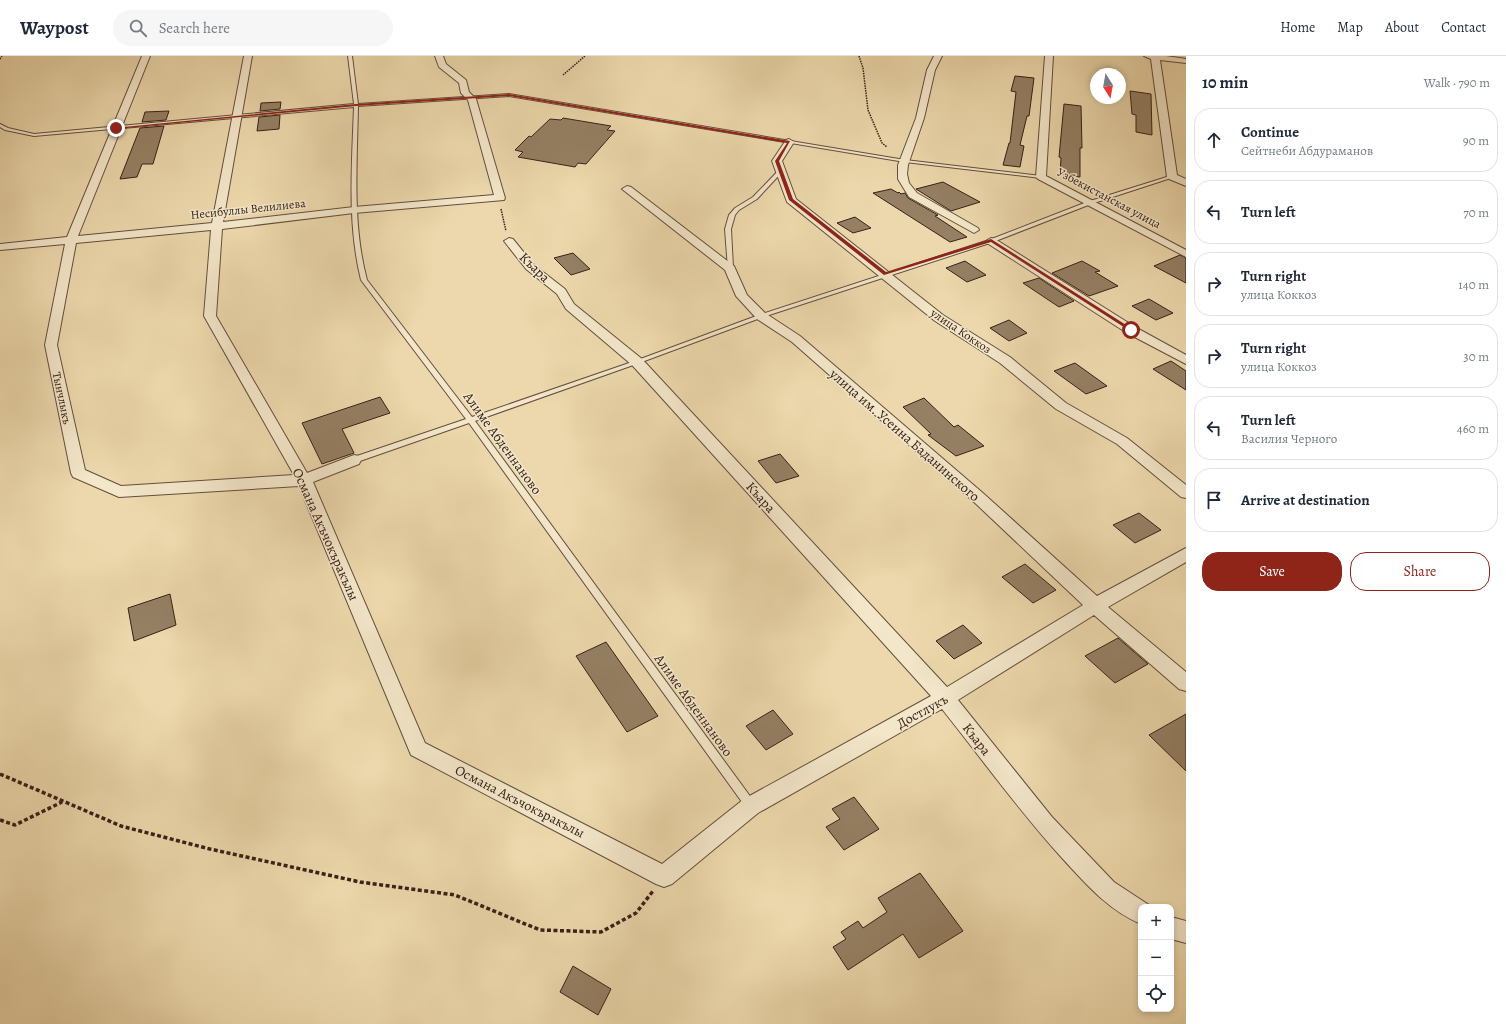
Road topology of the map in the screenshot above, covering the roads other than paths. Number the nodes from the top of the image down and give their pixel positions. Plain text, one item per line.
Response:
1 (146, 56) edge
2 (248, 56) edge
3 (350, 56) edge
4 (439, 56) edge
5 (938, 56) edge
6 (1049, 56) edge
7 (1153, 56) edge
8 (1186, 61) edge
9 (472, 98) junction
10 (356, 105) junction
11 (237, 116) junction
12 (0, 125) edge
13 (116, 128) junction
14 (789, 142) junction
15 (906, 158) junction
16 (781, 171) junction
17 (1041, 176) junction
18 (1172, 177) junction
19 (1186, 183) edge
20 (627, 189) dead end
21 (1089, 203) junction
22 (354, 210) junction
23 (217, 226) junction
24 (974, 230) dead end
25 (71, 241) junction
26 (509, 241) road end
27 (991, 241) junction
28 (0, 247) edge
29 (1186, 254) edge
30 (730, 268) junction
31 (885, 274) junction
32 (761, 316) junction
33 (1186, 360) edge
34 (637, 362) junction
35 (472, 420) junction
36 (354, 460) joint
37 (304, 480) junction
38 (1186, 493) edge
39 (1186, 554) edge
40 (1096, 605) junction
41 (1186, 683) edge
42 (945, 698) junction
43 (750, 806) junction
44 (664, 876) joint
45 (1138, 911) edge
46 (1174, 929) edge
47 (1186, 932) edge

1 - 13 street, Тынчлыкъ
2 - 11 street, Османа Акъчокъракълы
3 - 10 lane, Алиме Абденнаново
4 - 9 street
5 - 15 street
6 - 17 street, Узбекистанская улица
7 - 8 street
7 - 18 street
9 - 10 lane
9 - 14 lane
9 - 22 street, Несибуллы Велилиева
10 - 11 lane
10 - 22 lane, Алиме Абденнаново
11 - 13 lane
11 - 23 street, Османа Акъчокъракълы
12 - 13 lane
13 - 25 street, Тынчлыкъ
14 - 15 lane
14 - 16 street, улица Коккоз
15 - 17 lane
15 - 24 street
16 - 30 lane
16 - 31 street, улица Коккоз
17 - 21 street, Узбекистанская улица
18 - 19 street
18 - 21 lane
20 - 30 street, улица им. Усеина Баданинского
21 - 27 lane
21 - 29 street, Узбекистанская улица
22 - 23 street, Несибуллы Велилиева
22 - 35 lane, Алиме Абденнаново
23 - 25 street, Несибуллы Велилиева
23 - 37 street, Османа Акъчокъракълы
25 - 28 street, Несибуллы Велилиева
25 - 37 street, Тынчлыкъ
26 - 34 street, Къара
27 - 31 lane
27 - 33 street
30 - 32 street, улица им. Усеина Баданинского
31 - 32 lane
31 - 38 street, улица Коккоз
32 - 34 lane
32 - 40 street, улица им. Усеина Баданинского
34 - 35 lane
34 - 42 street, Къара
35 - 36 lane
35 - 43 lane, Алиме Абденнаново
36 - 37 street, Тынчлыкъ
37 - 44 street, Османа Акъчокъракълы
39 - 40 street, Достлукъ
40 - 41 street, улица им. Усеина Баданинского
40 - 42 street, Достлукъ
42 - 43 street, Достлукъ
42 - 45 street, Къара
43 - 44 street, Достлукъ
46 - 47 street

